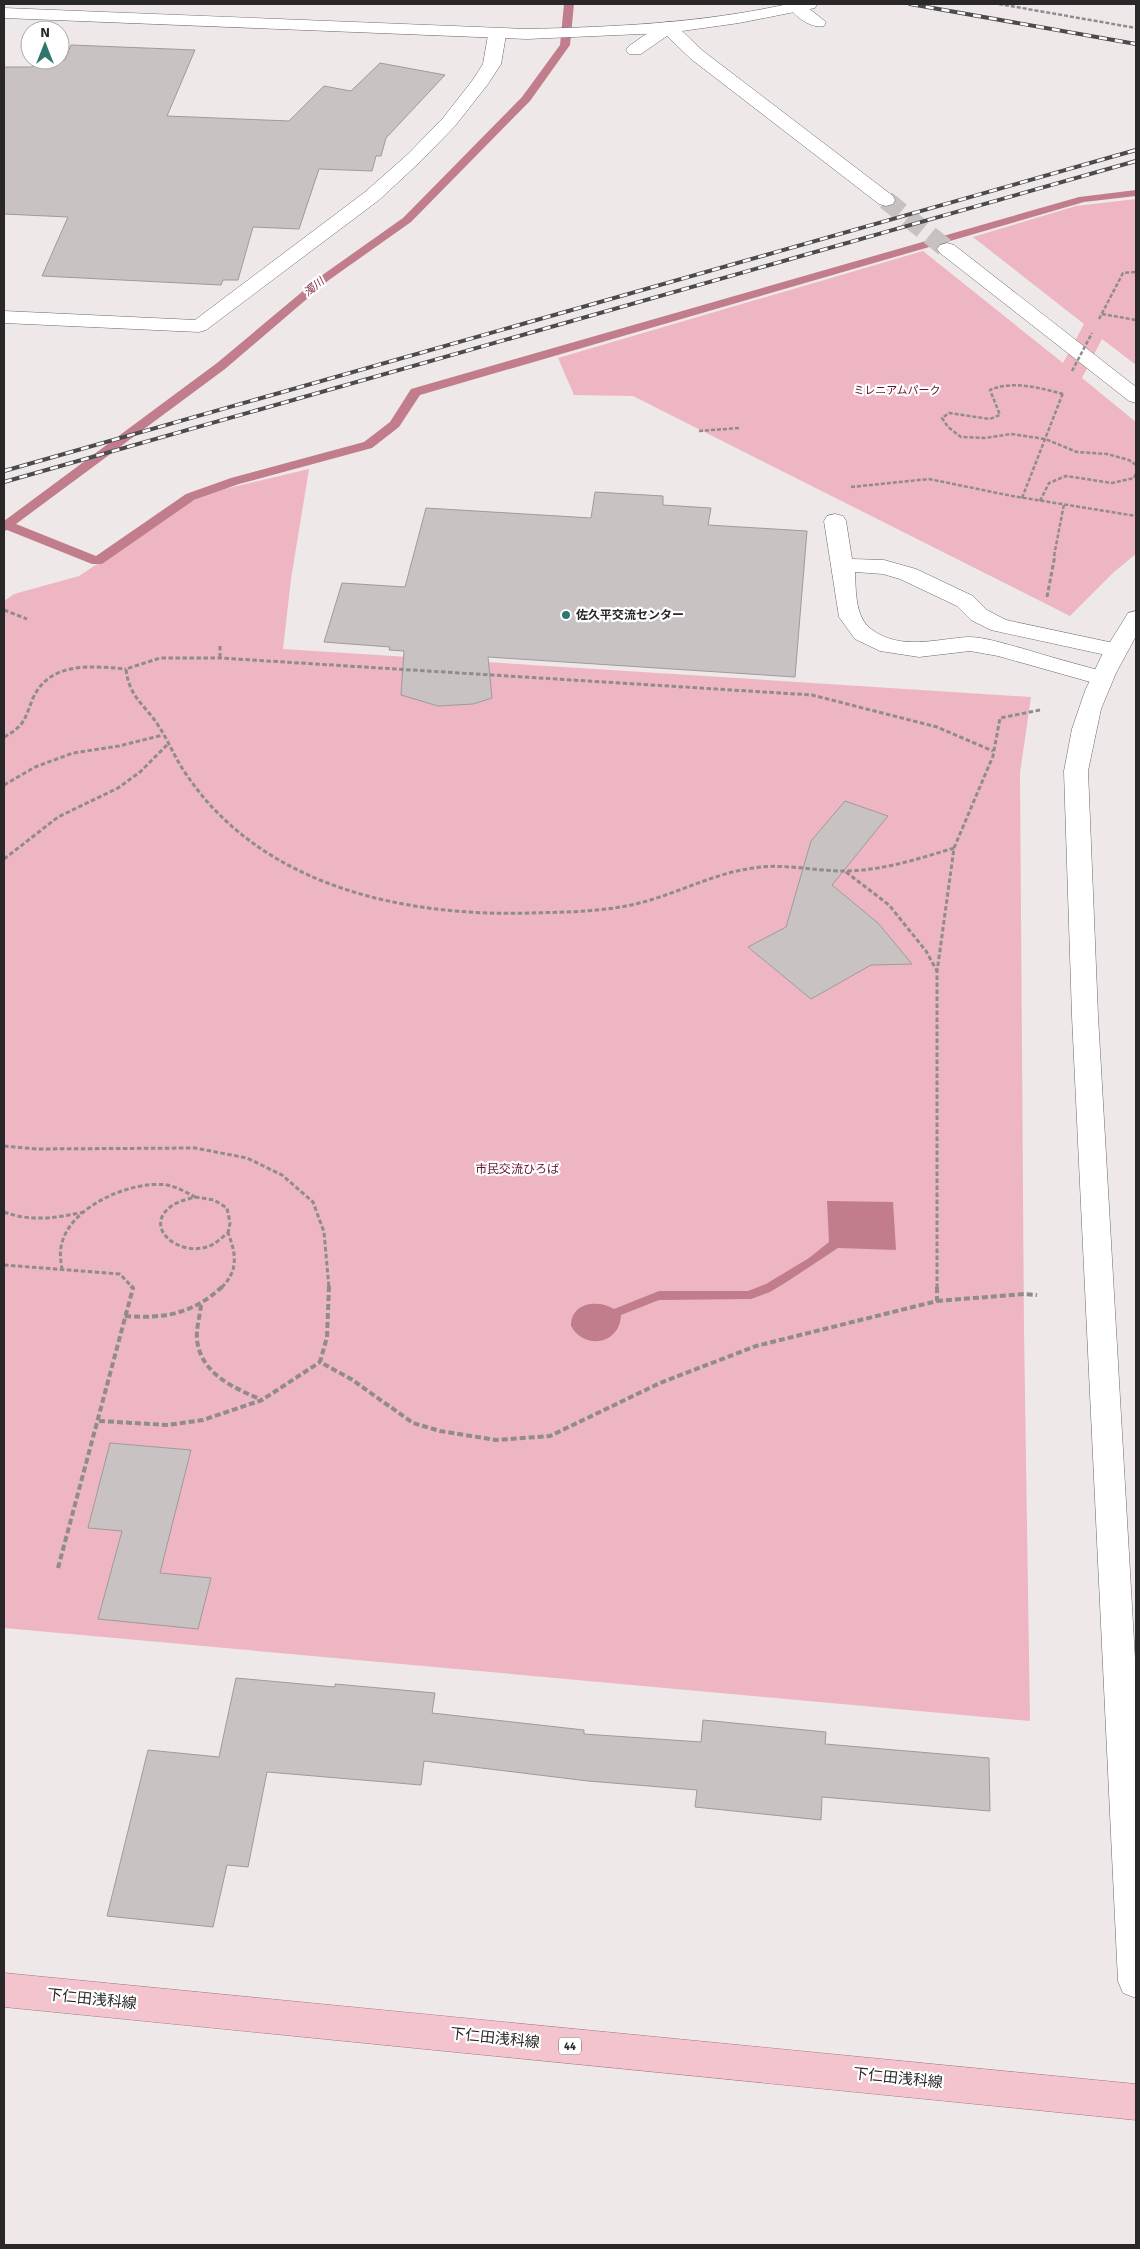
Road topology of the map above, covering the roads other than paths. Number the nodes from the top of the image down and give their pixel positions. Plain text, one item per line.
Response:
1 (803, 5) edge
2 (778, 11) junction
3 (4, 13) edge
4 (818, 22) dead end
5 (799, 26) dead end
6 (668, 27) junction
7 (497, 35) junction
8 (635, 50) dead end
9 (886, 200) tunnel mouth
10 (947, 249) tunnel mouth
11 (4, 317) edge
12 (1136, 397) edge
13 (835, 521) dead end
14 (843, 565) junction
15 (1136, 618) edge
16 (1115, 650) junction
17 (1101, 678) junction
18 (1136, 1980) edge
19 (4, 1990) edge
20 (1136, 2102) edge

1 - 2 street
1 - 4 street
2 - 5 street
2 - 6 street
3 - 7 street
6 - 7 street
6 - 8 street
6 - 9 street
7 - 11 street
10 - 12 street
13 - 14 street
14 - 16 street
14 - 17 street
15 - 16 street
16 - 17 street
17 - 18 street
19 - 20 main road, 下仁田浅科線 / 44

